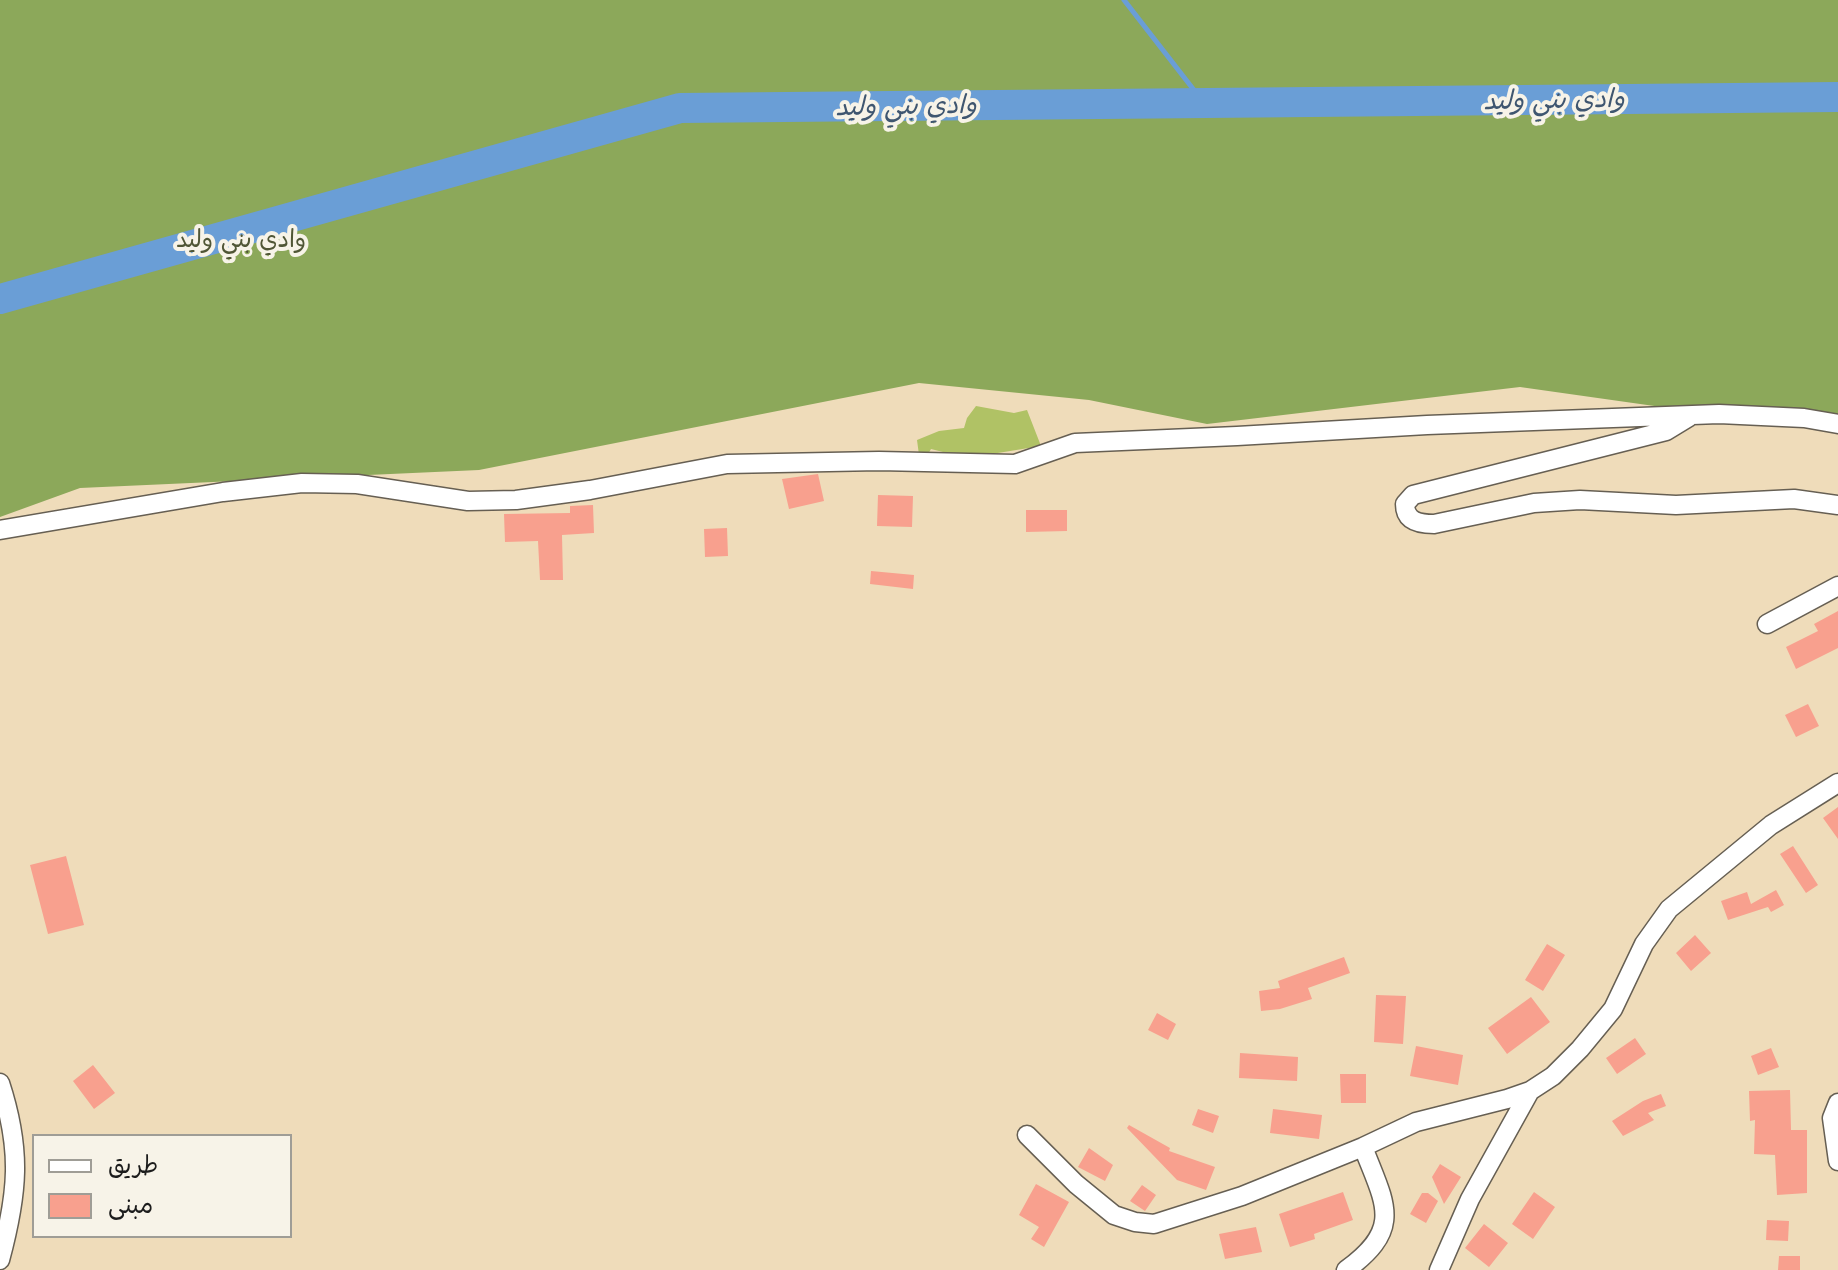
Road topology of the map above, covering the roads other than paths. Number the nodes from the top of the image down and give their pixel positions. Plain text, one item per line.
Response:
1 (1691, 416) junction
2 (1838, 424) edge
3 (1838, 505) edge
4 (0, 530) edge
5 (1838, 586) edge
6 (1767, 624) dead end
7 (1838, 783) edge
8 (0, 1083) edge
9 (1530, 1091) junction
10 (1838, 1103) edge
11 (1027, 1135) dead end
12 (1363, 1147) junction
13 (1838, 1161) edge
14 (0, 1260) edge
15 (1346, 1270) edge
16 (1439, 1270) edge

1 - 2 street
1 - 3 street
1 - 4 street
5 - 6 street
7 - 9 street
8 - 14 street
9 - 12 street
9 - 16 street
10 - 13 street
11 - 12 street
12 - 15 street

